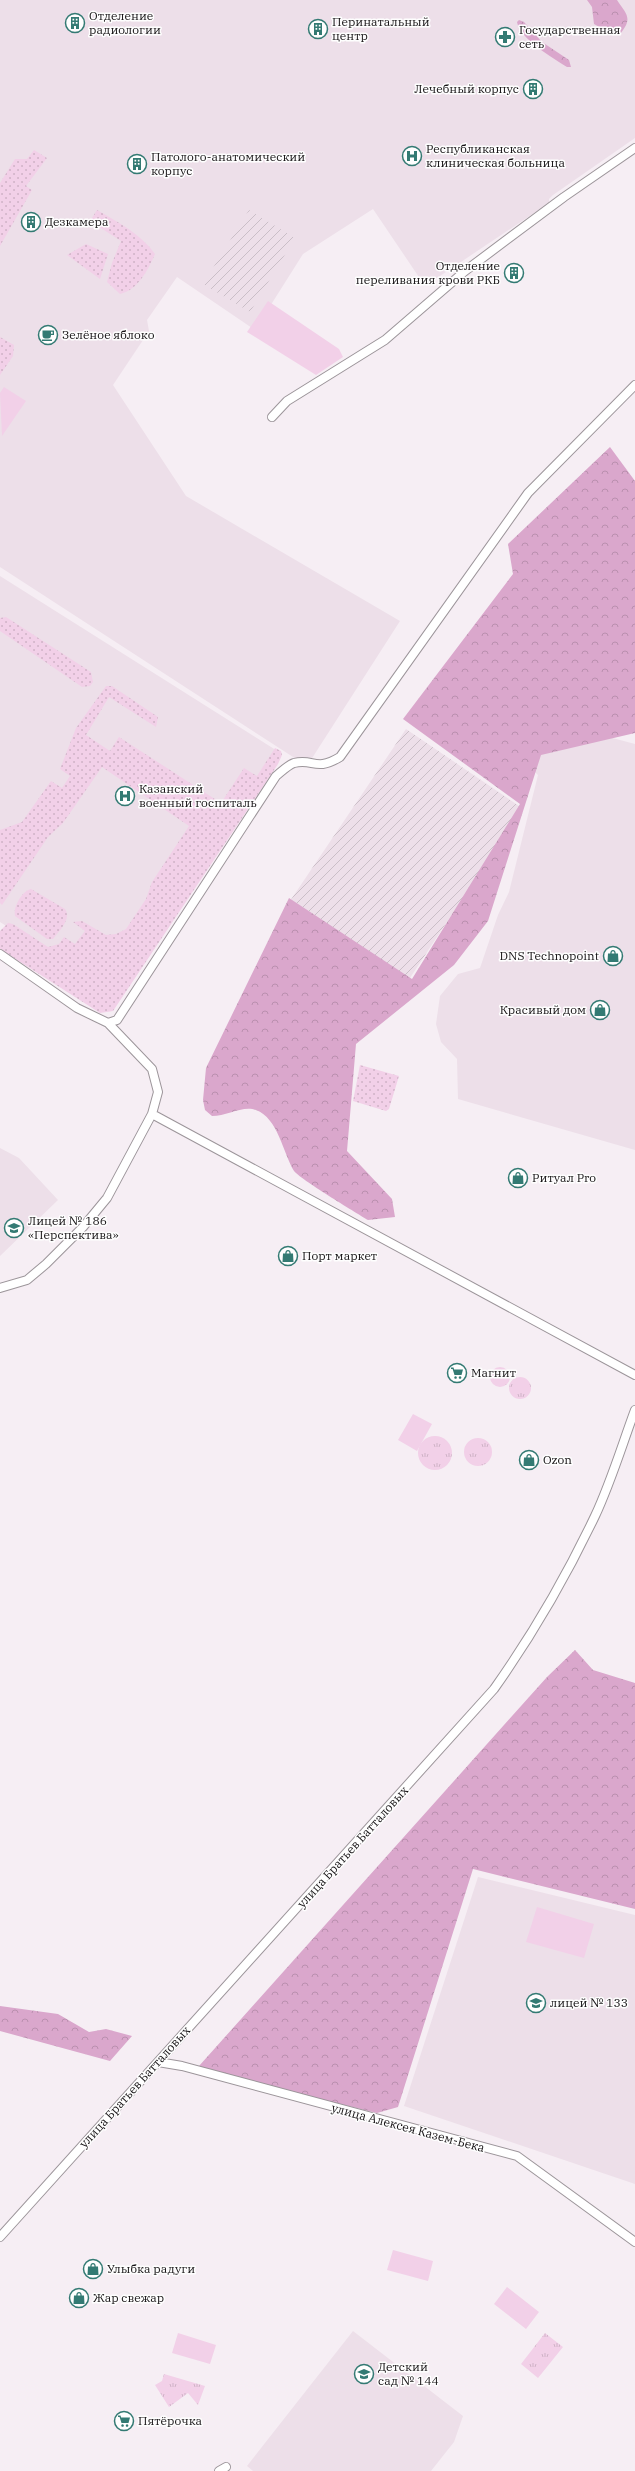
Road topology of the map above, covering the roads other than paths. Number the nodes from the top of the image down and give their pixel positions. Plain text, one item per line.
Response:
1 (635, 148) edge
2 (635, 385) edge
3 (272, 417) dead end
4 (0, 954) edge
5 (108, 1023) junction
6 (152, 1114) junction
7 (0, 1288) edge
8 (635, 1375) edge
9 (635, 1410) edge
10 (158, 2062) junction
11 (0, 2237) edge
12 (635, 2242) edge

1 - 3 street
2 - 5 street
4 - 5 street
5 - 6 street
6 - 7 street
6 - 8 street
9 - 10 street, улица Братьев Батталовых
10 - 11 street, улица Братьев Батталовых
10 - 12 street, улица Алексея Казем-Бека

